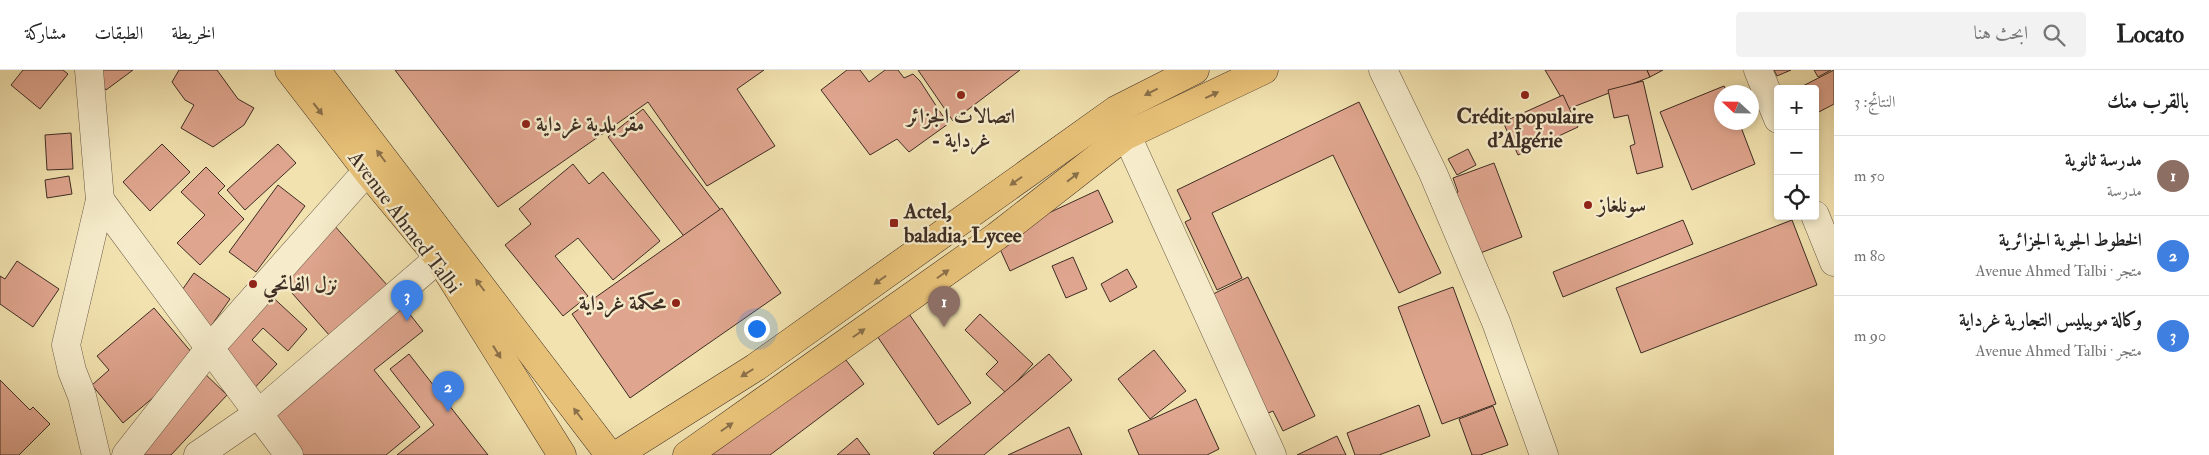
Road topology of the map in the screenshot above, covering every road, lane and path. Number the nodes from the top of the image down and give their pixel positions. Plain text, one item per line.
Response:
1 (89, 70) edge
2 (289, 70) edge
3 (316, 70) edge
4 (1195, 70) edge
5 (1264, 70) edge
6 (1383, 70) edge
7 (1758, 70) edge
8 (1774, 109) edge
9 (1116, 110) junction
10 (1126, 136) junction
11 (366, 171) junction
12 (100, 200) junction
13 (1817, 220) edge
14 (439, 258) junction
15 (1834, 262) edge
16 (210, 348) junction
17 (260, 413) junction
18 (611, 454) edge
19 (96, 455) edge
20 (126, 455) edge
21 (198, 455) edge
22 (289, 455) edge
23 (562, 455) edge
24 (687, 455) edge
25 (1272, 455) edge
26 (1544, 455) edge

1 - 12 street
2 -> 11 main road, Avenue Ahmed Talbi
18 -> 3 main road
4 -> 9 main road
10 -> 5 main road
6 - 26 street
7 - 8 street
9 - 10 street
9 -> 18 main road
24 -> 10 main road
10 - 25 street
11 - 14 main road, Avenue Ahmed Talbi
11 - 16 street
12 - 16 street
12 - 19 street
13 - 15 street
14 - 17 street
14 -> 23 main road, Avenue Ahmed Talbi
16 - 17 street
16 - 20 street
17 - 21 street
17 - 22 street

